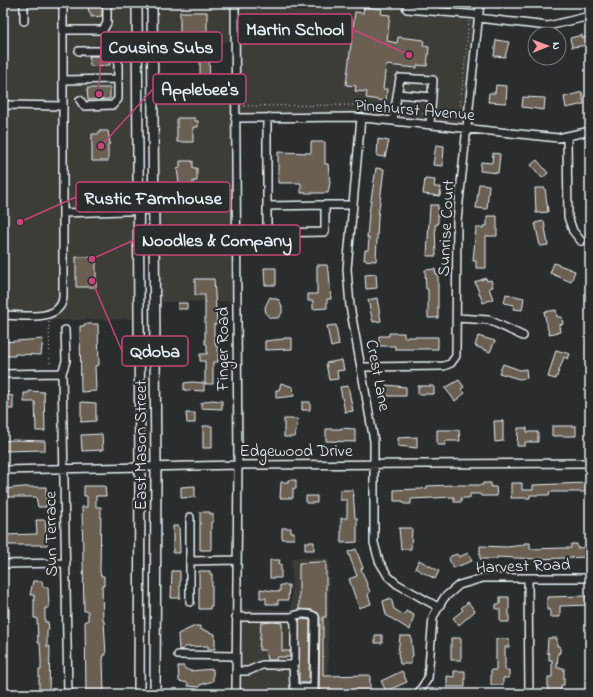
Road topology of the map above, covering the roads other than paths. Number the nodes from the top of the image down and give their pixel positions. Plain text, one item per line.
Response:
1 (24, 3) edge
2 (63, 3) edge
3 (107, 3) edge
4 (137, 3) edge
5 (152, 3) edge
6 (235, 3) edge
7 (408, 3) edge
8 (480, 3) edge
9 (590, 16) edge
10 (479, 17) junction
11 (24, 21) dead end
12 (63, 30) junction
13 (79, 52) dead end
14 (118, 79) junction
15 (63, 80) junction
16 (397, 94) junction
17 (432, 97) junction
18 (80, 100) dead end
19 (3, 105) edge
20 (63, 106) junction
21 (236, 118) junction
22 (267, 118) junction
23 (362, 118) junction
24 (393, 121) junction
25 (430, 125) junction
26 (467, 129) junction
27 (590, 131) edge
28 (567, 136) junction
29 (325, 205) junction
30 (352, 205) junction
31 (267, 206) junction
32 (139, 210) junction
33 (154, 210) junction
34 (63, 212) junction
35 (581, 241) dead end
36 (3, 315) edge
37 (457, 318) junction
38 (65, 330) dead end
39 (523, 336) dead end
40 (362, 367) junction
41 (62, 373) junction
42 (3, 374) edge
43 (590, 463) edge
44 (375, 464) junction
45 (238, 465) junction
46 (140, 467) junction
47 (156, 467) junction
48 (64, 469) junction
49 (3, 470) edge
50 (190, 517) dead end
51 (237, 560) junction
52 (190, 561) junction
53 (66, 563) junction
54 (3, 564) edge
55 (528, 578) junction
56 (590, 578) edge
57 (190, 602) dead end
58 (438, 607) junction
59 (236, 617) junction
60 (292, 617) junction
61 (178, 655) dead end
62 (236, 656) junction
63 (293, 664) junction
64 (236, 671) junction
65 (314, 692) edge
66 (68, 694) edge
67 (139, 694) edge
68 (155, 694) edge
69 (236, 694) edge
70 (418, 694) edge
71 (529, 694) edge

1 - 11 street
2 - 12 street
3 - 12 street
4 - 32 main road, East Mason Street
5 - 33 main road, East Mason Street
6 - 21 street, Finger Road
7 - 10 street
8 - 10 street, Sunrise Court
9 - 10 street
10 - 26 street, Sunrise Court
12 - 15 street
13 - 14 street
14 - 15 street
14 - 18 street
15 - 20 street
16 - 17 street
16 - 17 street
16 - 24 street
17 - 25 street
19 - 20 street
20 - 34 street
21 - 22 street, Pinehurst Avenue
21 - 45 street, Finger Road
22 - 23 street, Pinehurst Avenue
22 - 31 street
23 - 24 street, Pinehurst Avenue
23 - 30 street, Crest Lane
24 - 25 street, Pinehurst Avenue
25 - 26 street, Pinehurst Avenue
26 - 28 street, Pinehurst Avenue
26 - 37 street, Sunrise Court
27 - 28 street, Pinehurst Avenue
28 - 35 street
29 - 30 street
29 - 31 street
29 - 31 street
30 - 40 street, Crest Lane
32 - 33 street
32 - 34 street
32 - 46 main road, East Mason Street
33 - 47 main road, East Mason Street
34 - 36 street
37 - 39 street
37 - 40 street, Sunrise Court
38 - 41 street, Sun Terrace
40 - 44 street, Crest Lane
41 - 42 street
41 - 48 street, Sun Terrace
43 - 44 street, Edgewood Drive
44 - 45 street, Edgewood Drive
44 - 58 street, Crest Lane
45 - 47 street, Edgewood Drive
45 - 51 street, Finger Road
46 - 47 street, Edgewood Drive
46 - 48 street, Edgewood Drive
46 - 67 main road, East Mason Street
47 - 68 main road, East Mason Street
48 - 49 street, Edgewood Drive
48 - 53 street, Sun Terrace
50 - 52 street
51 - 52 street
51 - 59 street, Finger Road
52 - 57 street
53 - 54 street
53 - 66 street, Sun Terrace
55 - 56 street, Harvest Road
55 - 58 street, Harvest Road
55 - 71 street
58 - 70 street, Harvest Road
59 - 60 street
59 - 62 street, Finger Road
60 - 63 street
60 - 65 street
61 - 62 street
62 - 64 street, Finger Road
63 - 64 street
63 - 65 street
64 - 69 street, Finger Road

